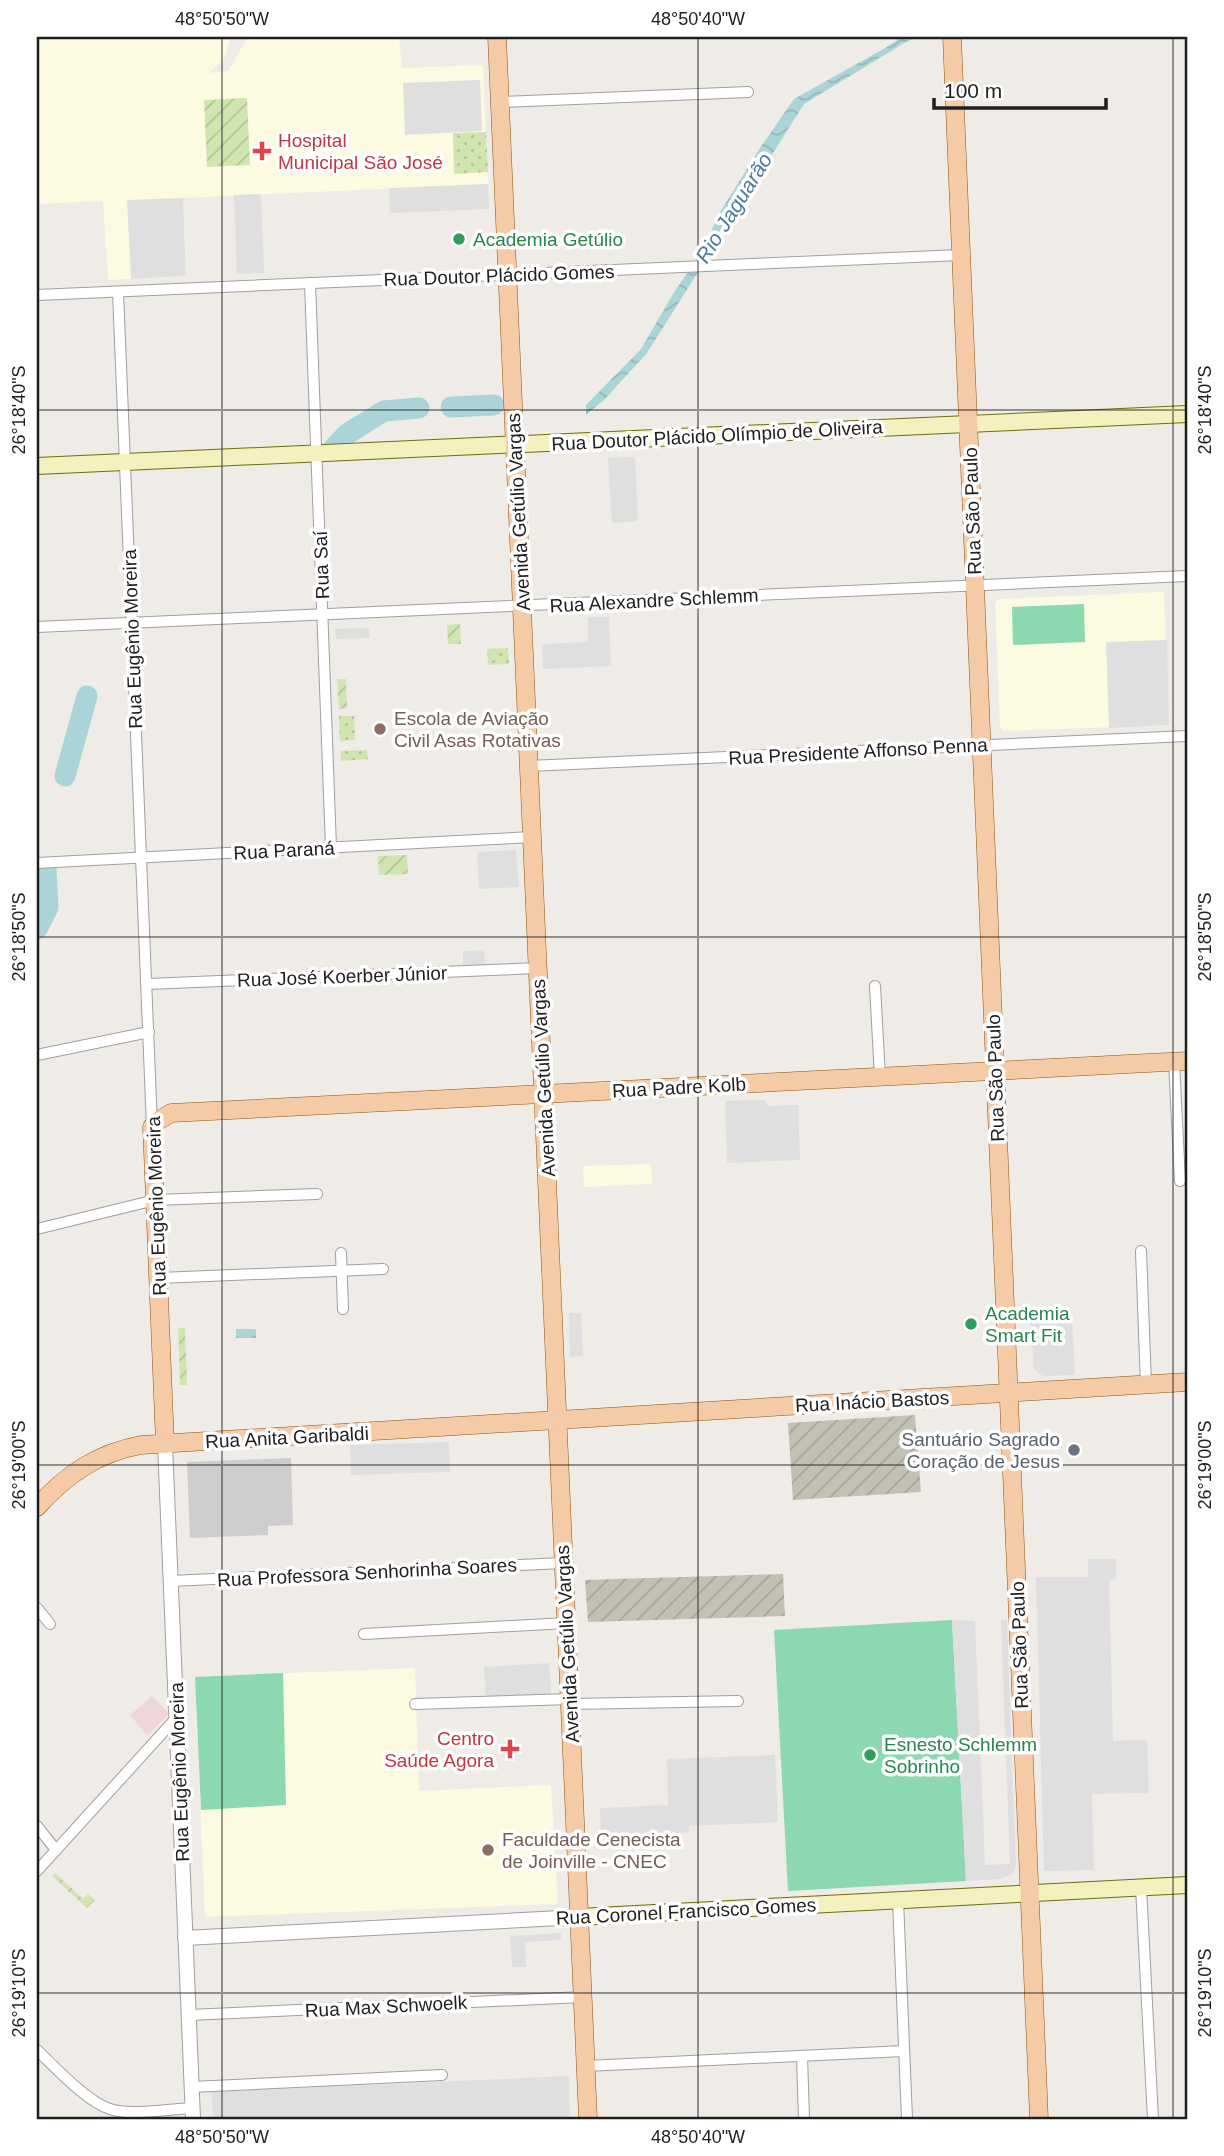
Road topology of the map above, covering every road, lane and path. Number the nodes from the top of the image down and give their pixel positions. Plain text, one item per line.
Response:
1 (497, 37) edge
2 (952, 37) edge
3 (748, 92) dead end
4 (500, 102) junction
5 (961, 255) junction
6 (508, 275) junction
7 (310, 283) junction
8 (118, 292) junction
9 (37, 295) edge
10 (1187, 414) edge
11 (968, 424) junction
12 (515, 444) junction
13 (316, 453) junction
14 (125, 462) junction
15 (37, 466) edge
16 (1187, 576) edge
17 (975, 586) junction
18 (522, 606) junction
19 (323, 614) junction
20 (132, 623) junction
21 (37, 627) edge
22 (1187, 736) edge
23 (982, 746) junction
24 (529, 766) junction
25 (532, 837) junction
26 (331, 848) junction
27 (141, 858) junction
28 (37, 863) edge
29 (538, 968) junction
30 (146, 984) junction
31 (875, 986) dead end
32 (149, 1032) junction
33 (37, 1055) edge
34 (1181, 1062) edge
35 (995, 1071) junction
36 (880, 1077) junction
37 (543, 1094) junction
38 (151, 1101) junction
39 (171, 1113) junction
40 (152, 1127) junction
41 (1180, 1181) dead end
42 (317, 1194) dead end
43 (155, 1200) junction
44 (37, 1229) edge
45 (1141, 1251) dead end
46 (341, 1253) dead end
47 (383, 1269) dead end
48 (342, 1270) junction
49 (159, 1278) junction
50 (343, 1309) dead end
51 (1187, 1382) edge
52 (1146, 1385) junction
53 (1009, 1393) junction
54 (558, 1420) junction
55 (165, 1444) junction
56 (37, 1504) edge
57 (564, 1563) junction
58 (171, 1581) junction
59 (37, 1608) edge
60 (566, 1623) junction
61 (50, 1624) dead end
62 (364, 1634) dead end
63 (738, 1701) dead end
64 (570, 1702) junction
65 (415, 1704) dead end
66 (177, 1717) junction
67 (37, 1826) edge
68 (56, 1850) junction
69 (37, 1871) edge
70 (1187, 1885) edge
71 (1141, 1887) junction
72 (1030, 1893) junction
73 (898, 1900) junction
74 (579, 1917) junction
75 (186, 1938) junction
76 (583, 1997) junction
77 (189, 2015) junction
78 (37, 2050) edge
79 (904, 2051) junction
80 (802, 2056) junction
81 (586, 2066) junction
82 (442, 2075) dead end
83 (191, 2087) junction
84 (193, 2114) edge
85 (588, 2119) edge
86 (804, 2119) edge
87 (907, 2119) edge
88 (1039, 2119) edge
89 (1153, 2119) edge

1 - 4 main road, Avenida Getúlio Vargas
2 - 5 main road, Rua São Paulo
3 - 4 street
4 - 6 main road, Avenida Getúlio Vargas
5 - 6 street, Rua Doutor Plácido Gomes
5 - 11 main road, Rua São Paulo
6 - 7 street, Rua Doutor Plácido Gomes
6 - 12 main road, Avenida Getúlio Vargas
7 - 8 street, Rua Doutor Plácido Gomes
7 - 13 street, Rua Saí
8 - 9 street, Rua Doutor Plácido Gomes
8 - 14 street, Rua Eugênio Moreira
10 - 11 main road, Rua Doutor Plácido Olímpio de Oliveira
11 - 12 main road, Rua Doutor Plácido Olímpio de Oliveira
11 - 17 main road, Rua São Paulo
12 - 13 main road, Rua Doutor Plácido Olímpio de Oliveira
12 - 18 main road, Avenida Getúlio Vargas
13 - 14 main road, Rua Doutor Plácido Olímpio de Oliveira
13 - 19 street, Rua Saí
14 - 15 main road, Rua Doutor Plácido Olímpio de Oliveira
14 - 20 street, Rua Eugênio Moreira
16 - 17 street, Rua Alexandre Schlemm
17 - 18 street, Rua Alexandre Schlemm
17 - 23 main road, Rua São Paulo
18 - 19 street, Rua Alexandre Schlemm
18 - 24 main road, Avenida Getúlio Vargas
19 - 20 street, Rua Alexandre Schlemm
19 - 26 street, Rua Saí
20 - 21 street, Rua Alexandre Schlemm
20 - 27 street, Rua Eugênio Moreira
22 - 23 street, Rua Presidente Affonso Penna
23 - 24 street, Rua Presidente Affonso Penna
23 - 35 main road, Rua São Paulo
24 - 25 main road, Avenida Getúlio Vargas
25 - 26 street, Rua Paraná
25 - 29 main road, Avenida Getúlio Vargas
26 - 27 street, Rua Paraná
27 - 28 street, Rua Paraná
27 - 30 street, Rua Eugênio Moreira
29 - 30 street, Rua José Koerber Júnior
29 - 37 main road, Avenida Getúlio Vargas
30 - 32 street, Rua Eugênio Moreira
31 - 36 street
32 - 33 street
32 - 38 street, Rua Eugênio Moreira
34 - 35 main road, Rua Padre Kolb
34 - 41 street
35 - 36 main road, Rua Padre Kolb
35 - 53 main road, Rua São Paulo
36 - 37 main road, Rua Padre Kolb
37 - 39 main road, Rua Padre Kolb
37 - 54 main road, Avenida Getúlio Vargas
38 - 39 street
38 - 40 street, Rua Eugênio Moreira
39 - 40 main road
40 - 43 main road, Rua Eugênio Moreira
42 - 43 street
43 - 44 street
43 - 49 main road, Rua Eugênio Moreira
45 - 52 street
46 - 48 street
47 - 48 street
48 - 49 street
48 - 50 street
49 - 55 main road, Rua Eugênio Moreira
51 - 52 main road, Rua Inácio Bastos
52 - 53 main road, Rua Inácio Bastos
53 - 54 main road, Rua Inácio Bastos
53 - 72 main road, Rua São Paulo
54 - 55 main road, Rua Anita Garibaldi
54 - 57 main road, Avenida Getúlio Vargas
55 - 56 main road, Rua Anita Garibaldi
55 - 58 street, Rua Eugênio Moreira
57 - 58 street, Rua Professora Senhorinha Soares
57 - 60 main road, Avenida Getúlio Vargas
58 - 66 street, Rua Eugênio Moreira
59 - 61 street
60 - 62 street
60 - 64 main road, Avenida Getúlio Vargas
63 - 64 street
64 - 65 street
64 - 74 main road, Avenida Getúlio Vargas
66 - 68 street
66 - 75 street, Rua Eugênio Moreira
67 - 68 street
68 - 69 street
70 - 71 main road, Rua Coronel Francisco Gomes
71 - 72 main road, Rua Coronel Francisco Gomes
71 - 89 street
72 - 73 main road, Rua Coronel Francisco Gomes
72 - 88 main road, Rua São Paulo
73 - 74 main road, Rua Coronel Francisco Gomes
73 - 79 street
74 - 75 street, Rua Coronel Francisco Gomes
74 - 76 main road, Avenida Getúlio Vargas
75 - 77 street, Rua Eugênio Moreira
76 - 77 street, Rua Max Schwoelk
76 - 81 main road, Avenida Getúlio Vargas
77 - 83 street, Rua Eugênio Moreira
78 - 84 street
79 - 80 street
79 - 87 street
80 - 81 street
80 - 86 street
81 - 85 main road, Avenida Getúlio Vargas
82 - 83 street
83 - 84 street, Rua Eugênio Moreira

